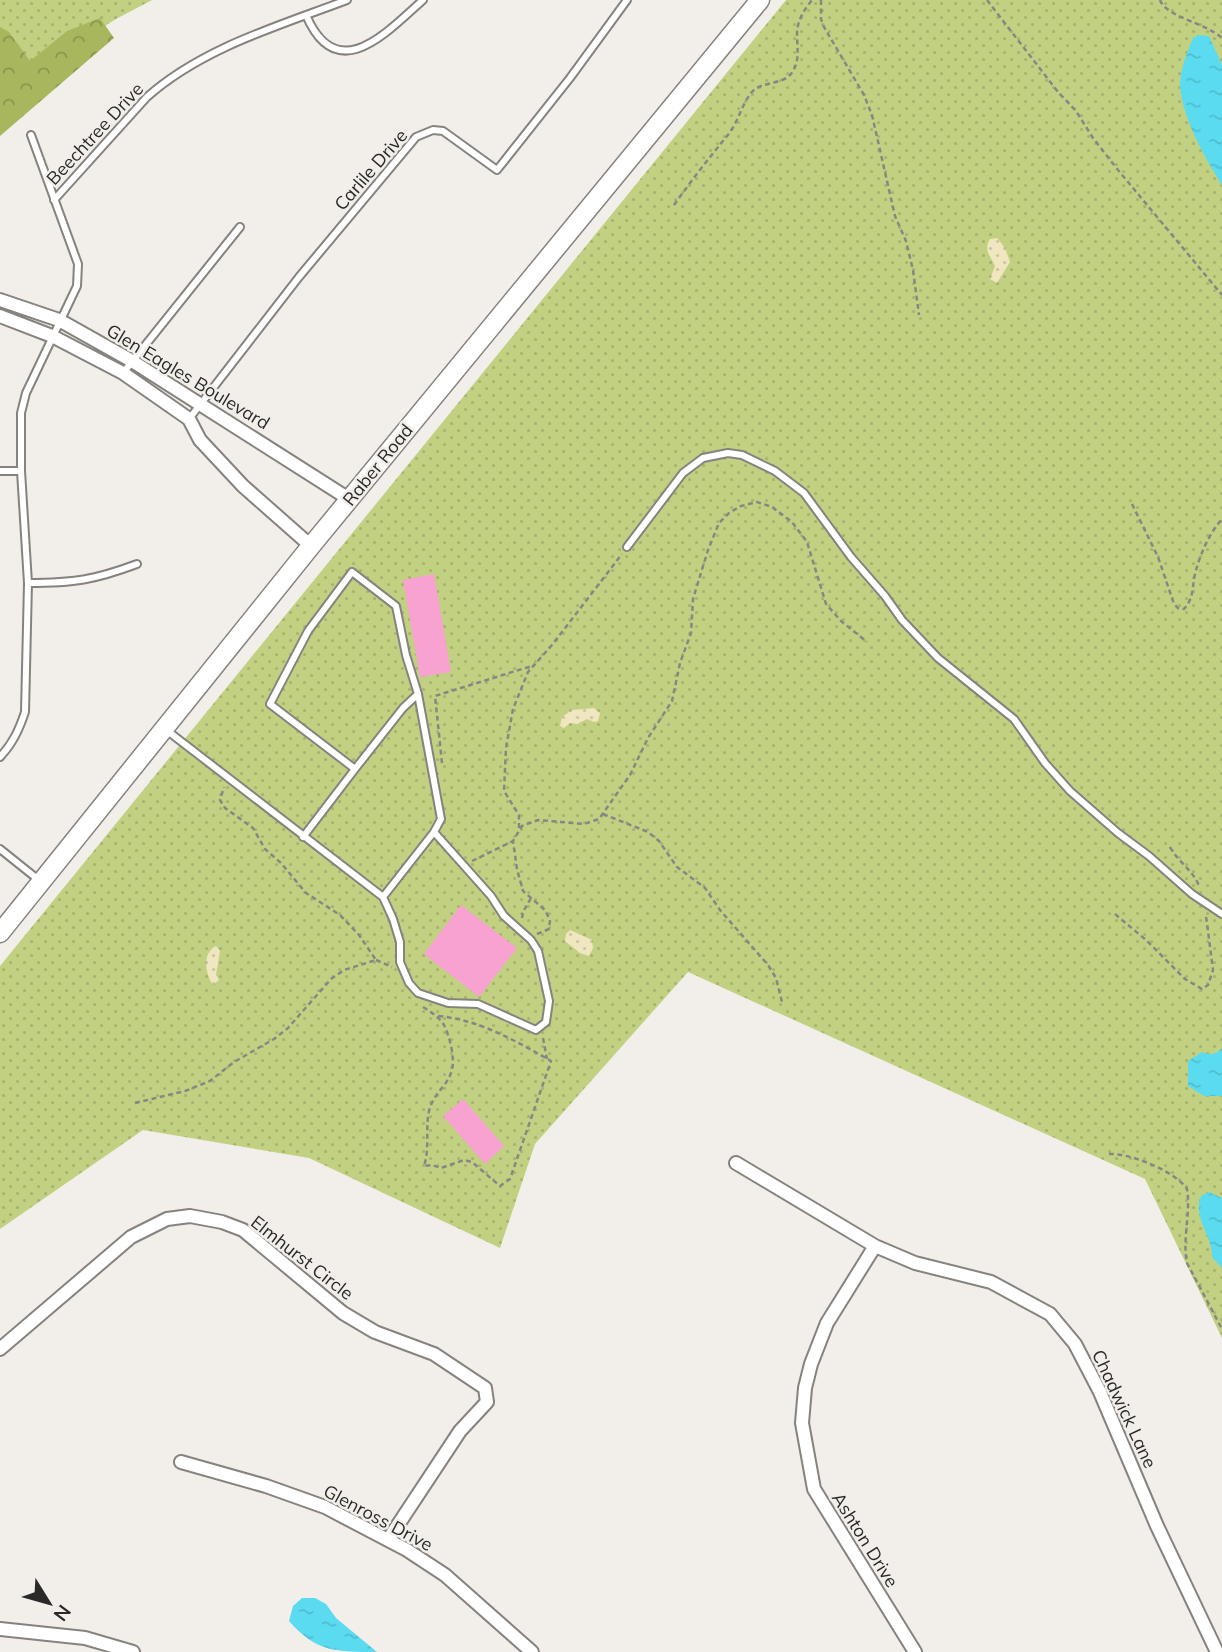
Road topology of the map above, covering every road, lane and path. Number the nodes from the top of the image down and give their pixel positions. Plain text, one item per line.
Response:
1 (347, 0) edge
2 (423, 0) edge
3 (627, 0) edge
4 (760, 0) edge
5 (812, 0) edge
6 (821, 0) edge
7 (987, 0) edge
8 (1160, 0) edge
9 (306, 15) junction
10 (1222, 38) edge
11 (30, 135) dead end
12 (54, 200) junction
13 (674, 205) dead end
14 (240, 227) dead end
15 (1222, 295) edge
16 (0, 300) edge
17 (919, 315) dead end
18 (0, 316) edge
19 (59, 320) junction
20 (51, 336) junction
21 (132, 362) junction
22 (123, 373) junction
23 (201, 405) junction
24 (189, 419) junction
25 (0, 471) edge
26 (20, 471) junction
27 (349, 499) junction
28 (1132, 504) dead end
29 (1222, 519) edge
30 (311, 545) junction
31 (627, 547) joint
32 (137, 564) dead end
33 (28, 583) junction
34 (867, 642) dead end
35 (535, 665) junction
36 (418, 694) junction
37 (164, 728) junction
38 (0, 757) edge
39 (442, 765) dead end
40 (355, 769) junction
41 (232, 780) junction
42 (603, 814) junction
43 (435, 832) junction
44 (303, 837) junction
45 (513, 841) junction
46 (1170, 847) dead end
47 (0, 849) edge
48 (462, 864) junction
49 (42, 882) junction
50 (383, 897) junction
51 (531, 898) junction
52 (1203, 902) junction
53 (1115, 914) dead end
54 (1222, 914) edge
55 (522, 921) dead end
56 (528, 930) dead end
57 (0, 933) edge
58 (376, 960) junction
59 (398, 973) dead end
60 (782, 1002) dead end
61 (421, 1005) dead end
62 (437, 1016) junction
63 (542, 1026) junction
64 (547, 1059) junction
65 (135, 1103) dead end
66 (1108, 1154) dead end
67 (736, 1163) dead end
68 (875, 1246) junction
69 (1222, 1329) edge
70 (0, 1349) edge
71 (181, 1462) dead end
72 (388, 1540) junction
73 (0, 1629) edge
74 (133, 1652) edge
75 (532, 1652) edge
76 (915, 1652) edge
77 (1217, 1652) edge

1 - 9 lane, Beechtree Drive
2 - 9 lane
3 - 23 lane, Carlile Drive
4 - 27 street, Raber Road
5 - 13 path
6 - 17 path
7 - 15 path
8 - 10 path
9 - 12 lane, Beechtree Drive
11 - 12 lane
12 - 19 lane
14 - 21 lane
16 - 19 street, Glen Eagles Boulevard
18 - 20 street, Glen Eagles Boulevard
19 - 20 lane
19 - 21 street, Glen Eagles Boulevard
20 - 22 street, Glen Eagles Boulevard
20 - 26 lane
21 - 22 lane
21 - 23 street, Glen Eagles Boulevard
22 - 24 street, Glen Eagles Boulevard
23 - 24 lane
23 - 27 street, Glen Eagles Boulevard
24 - 30 street, Glen Eagles Boulevard
25 - 26 lane
26 - 33 lane
27 - 30 street, Raber Road
28 - 29 path
30 - 37 street, Raber Road
31 - 35 path
31 - 52 lane
32 - 33 lane
33 - 38 lane
34 - 42 path
35 - 39 path
35 - 45 path
36 - 40 lane
36 - 40 lane
36 - 43 lane
37 - 41 lane
37 - 49 street, Raber Road
40 - 44 lane
41 - 44 lane
41 - 58 path
42 - 45 path
42 - 60 path
43 - 48 lane
43 - 50 lane
44 - 50 lane
45 - 48 path
45 - 51 path
46 - 52 path
47 - 49 lane
48 - 63 lane
49 - 57 street, Raber Road
50 - 63 lane
51 - 55 path
51 - 56 path
52 - 53 path
52 - 54 lane
58 - 59 path
58 - 65 path
61 - 62 path
62 - 64 path
62 - 64 path
63 - 64 path
66 - 69 path
67 - 68 street, Chadwick Lane
68 - 76 street, Ashton Drive
68 - 77 street, Chadwick Lane
70 - 72 street, Elmhurst Circle
71 - 72 street, Glenross Drive
72 - 75 street, Glenross Drive
73 - 74 street

